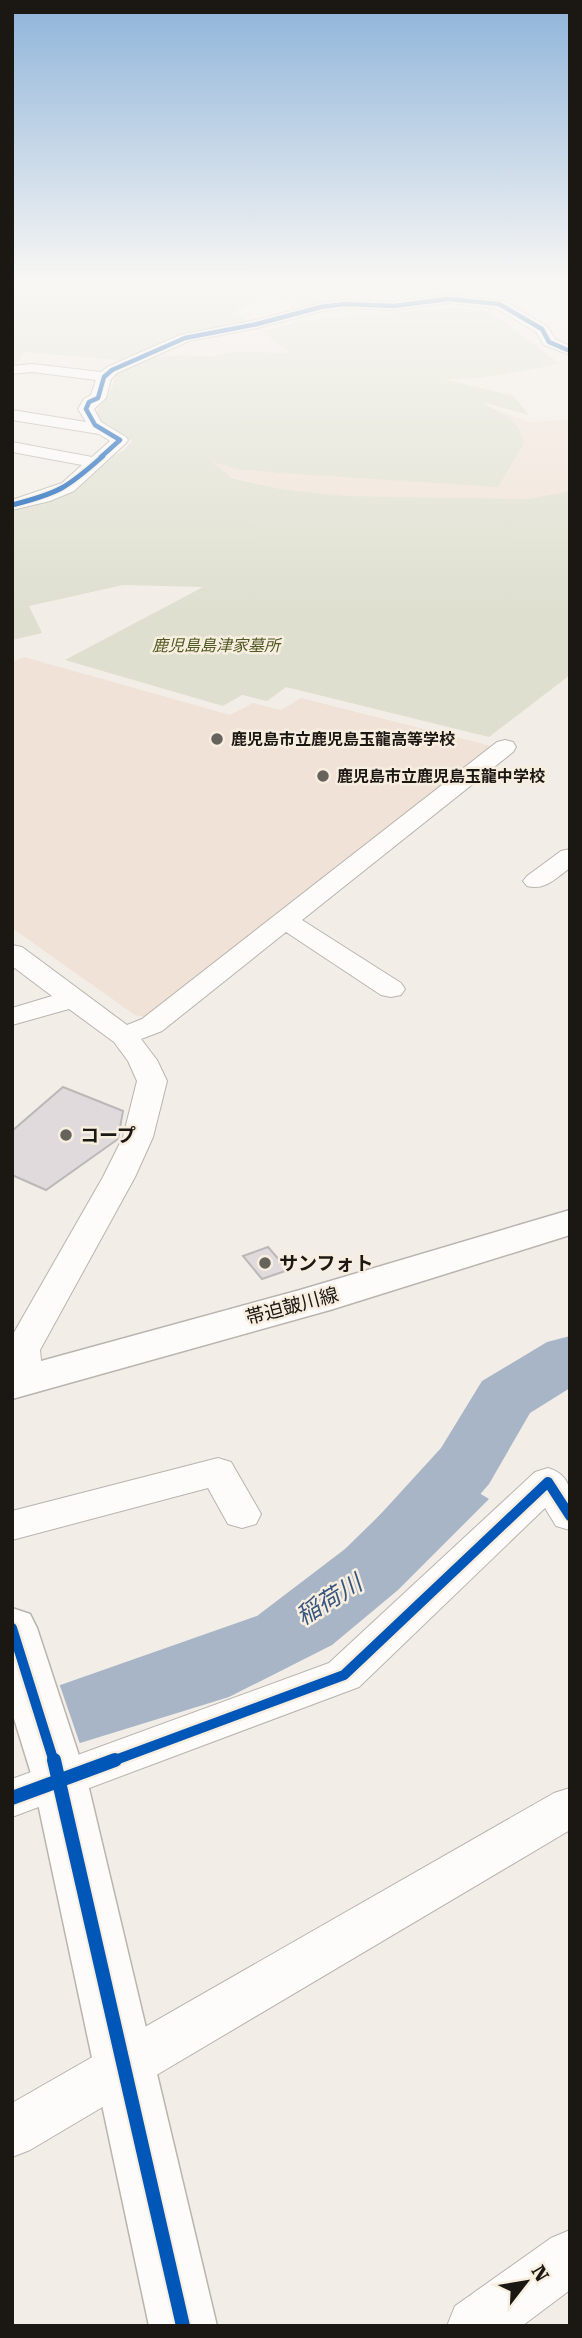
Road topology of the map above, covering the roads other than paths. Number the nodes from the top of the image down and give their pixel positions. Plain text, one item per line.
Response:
1 (96, 394) edge
2 (12, 415) edge
3 (108, 431) junction
4 (12, 447) edge
5 (93, 462) junction
6 (23, 486) dead end
7 (57, 492) junction
8 (12, 505) edge
9 (505, 747) dead end
10 (570, 856) edge
11 (570, 877) edge
12 (285, 920) junction
13 (12, 953) edge
14 (391, 989) dead end
15 (75, 998) junction
16 (12, 1017) edge
17 (124, 1037) junction
18 (570, 1222) edge
19 (19, 1382) edge
20 (242, 1514) dead end
21 (570, 1516) edge
22 (12, 1526) edge
23 (18, 1659) edge
24 (43, 1784) edge
25 (570, 1807) edge
26 (124, 2066) junction
27 (12, 2132) edge
28 (570, 2257) edge
29 (183, 2326) edge
30 (475, 2326) edge

1 - 3 street
2 - 3 street
3 - 5 street
4 - 5 street
5 - 7 street
6 - 7 street
7 - 8 street
9 - 12 street
10 - 11 street
12 - 14 street
12 - 17 street
13 - 15 street
15 - 16 street
15 - 17 street
17 - 19 street
18 - 19 street, 帯迫皷川線
20 - 22 street
21 - 24 street
23 - 24 street
24 - 26 street
25 - 26 street
26 - 27 street
26 - 29 street
28 - 30 street

